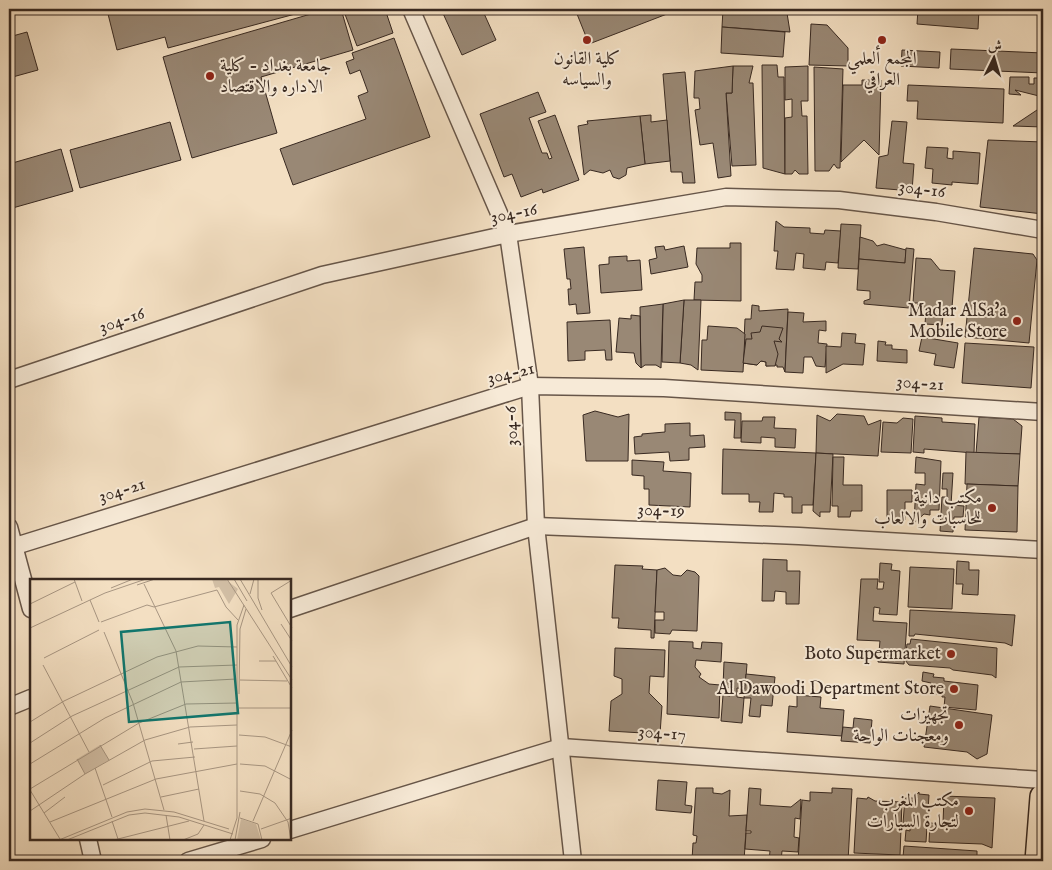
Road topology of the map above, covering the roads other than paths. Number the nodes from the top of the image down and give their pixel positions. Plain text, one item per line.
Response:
1 (411, 9) edge
2 (1043, 230) edge
3 (508, 234) junction
4 (9, 380) edge
5 (530, 386) junction
6 (1043, 412) edge
7 (536, 526) junction
8 (9, 527) edge
9 (12, 547) edge
10 (1043, 550) edge
11 (30, 606) edge
12 (291, 609) edge
13 (30, 698) edge
14 (9, 707) edge
15 (561, 747) junction
16 (1043, 780) edge
17 (1043, 798) edge
18 (291, 830) edge
19 (88, 840) edge
20 (259, 840) edge
21 (94, 861) edge
22 (188, 861) edge
23 (573, 861) edge
24 (1038, 861) edge

1 - 3 street, 304-6
2 - 3 street, 304-16
3 - 4 street, 304-16
3 - 5 street, 304-6
5 - 6 street, 304-21
5 - 7 street, 304-6
5 - 9 street, 304-21
7 - 10 street, 304-19
7 - 12 street, 304-19
7 - 15 street, 304-6
8 - 9 street
9 - 11 street
13 - 14 street
15 - 16 street, 304-17
15 - 18 street, 304-17
15 - 23 street, 304-6
17 - 24 main road
19 - 21 street
20 - 22 street

